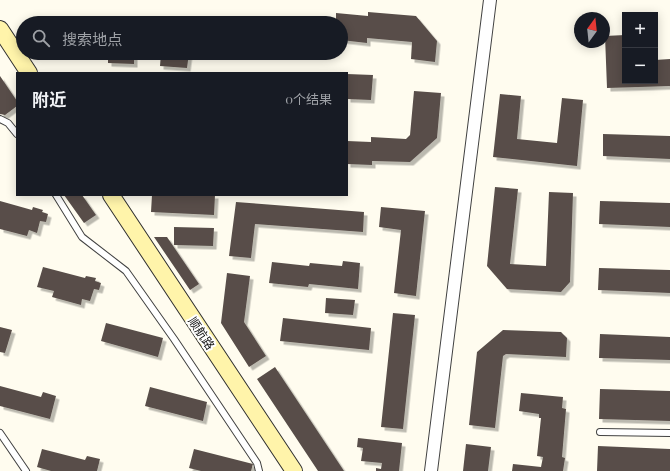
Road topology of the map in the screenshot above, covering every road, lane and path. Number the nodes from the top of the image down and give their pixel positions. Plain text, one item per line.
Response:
1 (490, 0) edge
2 (0, 29) edge
3 (16, 53) edge
4 (20, 60) edge
5 (28, 72) edge
6 (0, 119) edge
7 (16, 133) edge
8 (57, 196) edge
9 (111, 196) edge
10 (600, 432) dead end
11 (0, 433) edge
12 (670, 433) edge
13 (26, 471) edge
14 (259, 471) edge
15 (294, 471) edge
16 (431, 471) edge

1 - 16 street
2 - 3 street
4 - 5 street
6 - 7 lane
8 - 14 lane
9 - 15 street, 顺航路
10 - 12 lane
11 - 13 lane

